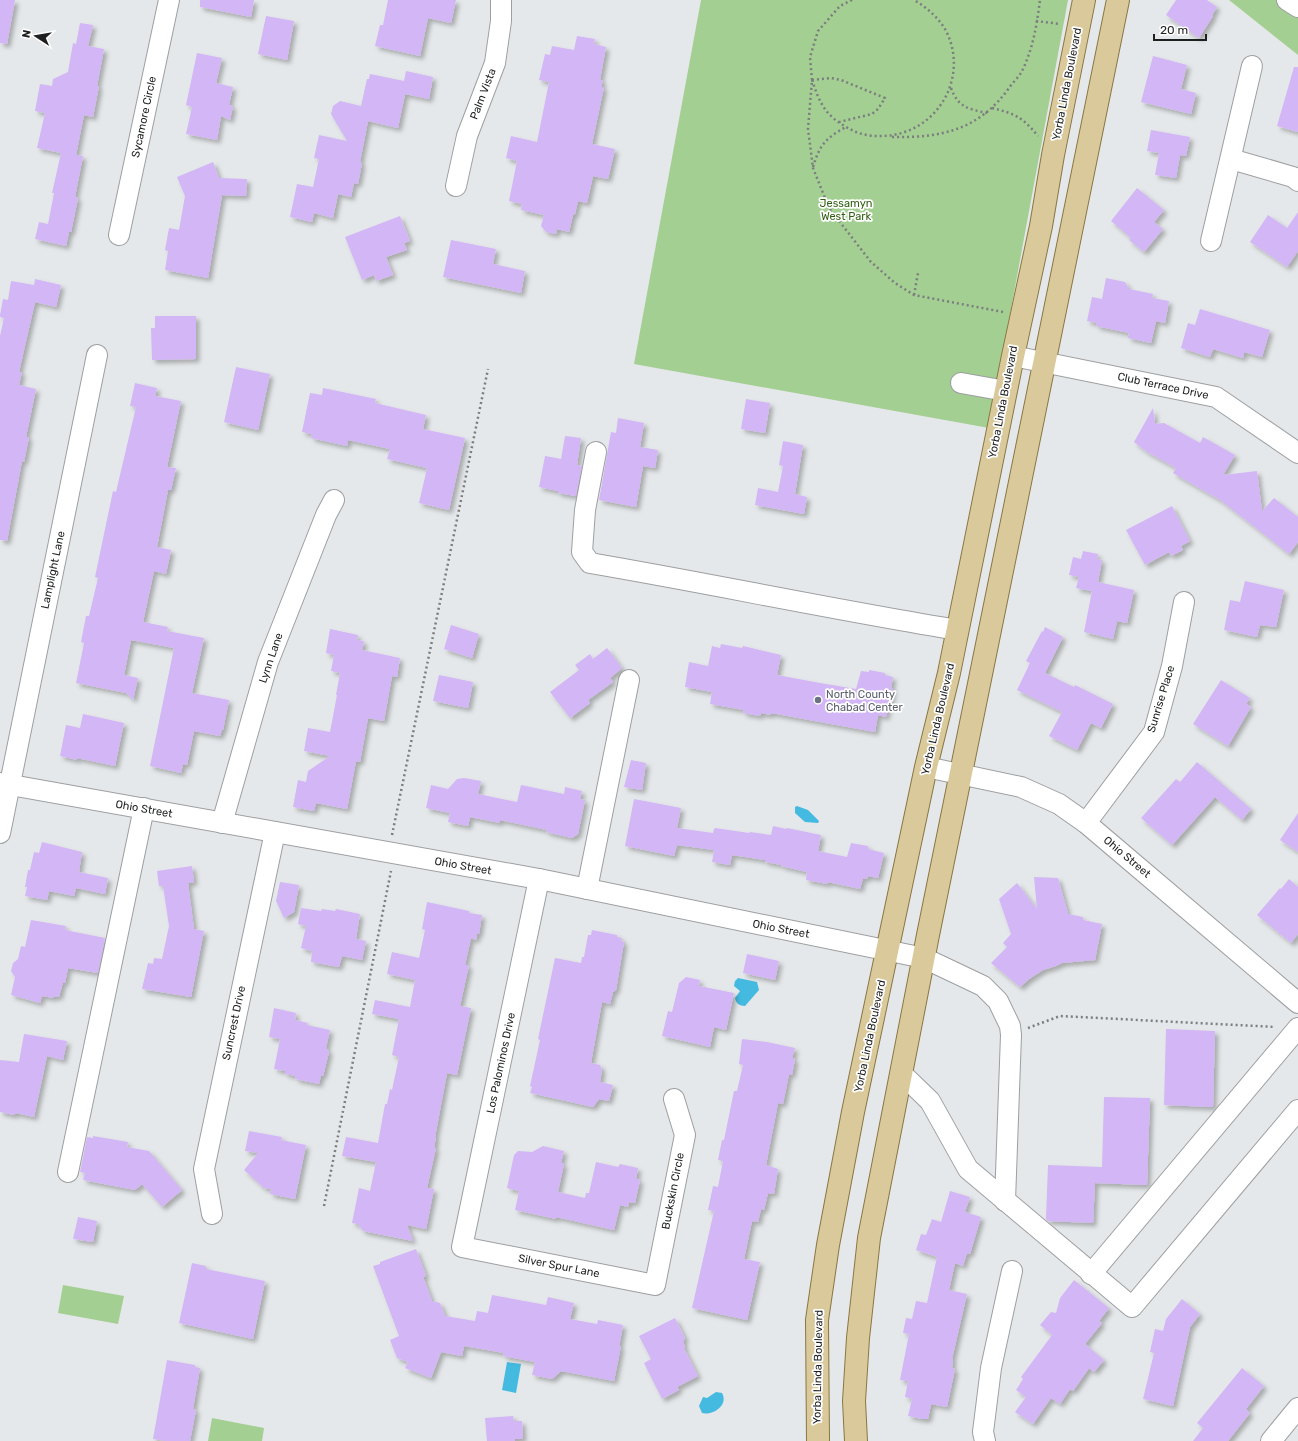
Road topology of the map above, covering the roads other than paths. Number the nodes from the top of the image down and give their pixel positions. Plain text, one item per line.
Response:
1 (169, 0) edge
2 (501, 0) edge
3 (1084, 0) edge
4 (1118, 0) edge
5 (1287, 0) edge
6 (1298, 8) edge
7 (1252, 66) dead end
8 (1231, 159) junction
9 (1298, 181) edge
10 (456, 186) dead end
11 (119, 235) dead end
12 (1211, 241) dead end
13 (97, 355) dead end
14 (1013, 356) junction
15 (1045, 362) junction
16 (961, 383) dead end
17 (1006, 391) junction
18 (596, 452) dead end
19 (1298, 453) edge
20 (334, 500) dead end
21 (1184, 602) dead end
22 (958, 630) junction
23 (629, 680) dead end
24 (926, 767) junction
25 (961, 775) junction
26 (5, 784) edge
27 (144, 808) junction
28 (222, 823) junction
29 (1086, 823) junction
30 (275, 832) junction
31 (0, 833) edge
32 (539, 879) junction
33 (587, 890) junction
34 (888, 950) junction
35 (924, 958) junction
36 (1298, 1003) edge
37 (1289, 1028) edge
38 (901, 1073) junction
39 (674, 1099) dead end
40 (1298, 1110) edge
41 (68, 1172) dead end
42 (1005, 1201) junction
43 (212, 1214) dead end
44 (462, 1247) joint
45 (1012, 1271) dead end
46 (1091, 1274) junction
47 (655, 1285) joint
48 (1298, 1408) edge
49 (818, 1441) edge
50 (856, 1441) edge
51 (985, 1441) edge
52 (1271, 1441) edge

1 - 11 street, Sycamore Circle
2 - 10 street, Palm Vista
3 - 14 main road, Yorba Linda Boulevard
4 - 15 main road
5 - 6 street
7 - 8 street
8 - 9 street
8 - 12 street
13 - 26 street, Lamplight Lane
14 - 15 street, Club Terrace Drive
14 - 17 main road, Yorba Linda Boulevard
15 - 19 street, Club Terrace Drive
15 - 25 main road
16 - 17 street
17 - 22 main road, Yorba Linda Boulevard
18 - 22 street
20 - 28 street, Lynn Lane
21 - 29 street, Sunrise Place
22 - 24 main road, Yorba Linda Boulevard
23 - 33 street
24 - 25 street, Ohio Street
24 - 34 main road, Yorba Linda Boulevard
25 - 29 street, Ohio Street
25 - 35 main road
26 - 27 street, Ohio Street
26 - 31 street, Lamplight Lane
27 - 28 street, Ohio Street
27 - 41 street
28 - 30 street, Ohio Street
29 - 36 street, Ohio Street
30 - 32 street, Ohio Street
30 - 43 street, Suncrest Drive
32 - 33 street, Ohio Street
32 - 44 street, Los Palominos Drive
33 - 34 street, Ohio Street
34 - 35 street, Ohio Street
34 - 49 main road, Yorba Linda Boulevard
35 - 38 main road
35 - 42 street, Ohio Street
37 - 46 street
38 - 42 street
38 - 50 main road
39 - 47 street, Buckskin Circle
40 - 46 street
42 - 46 street
44 - 47 street, Silver Spur Lane
45 - 51 street
48 - 52 street

